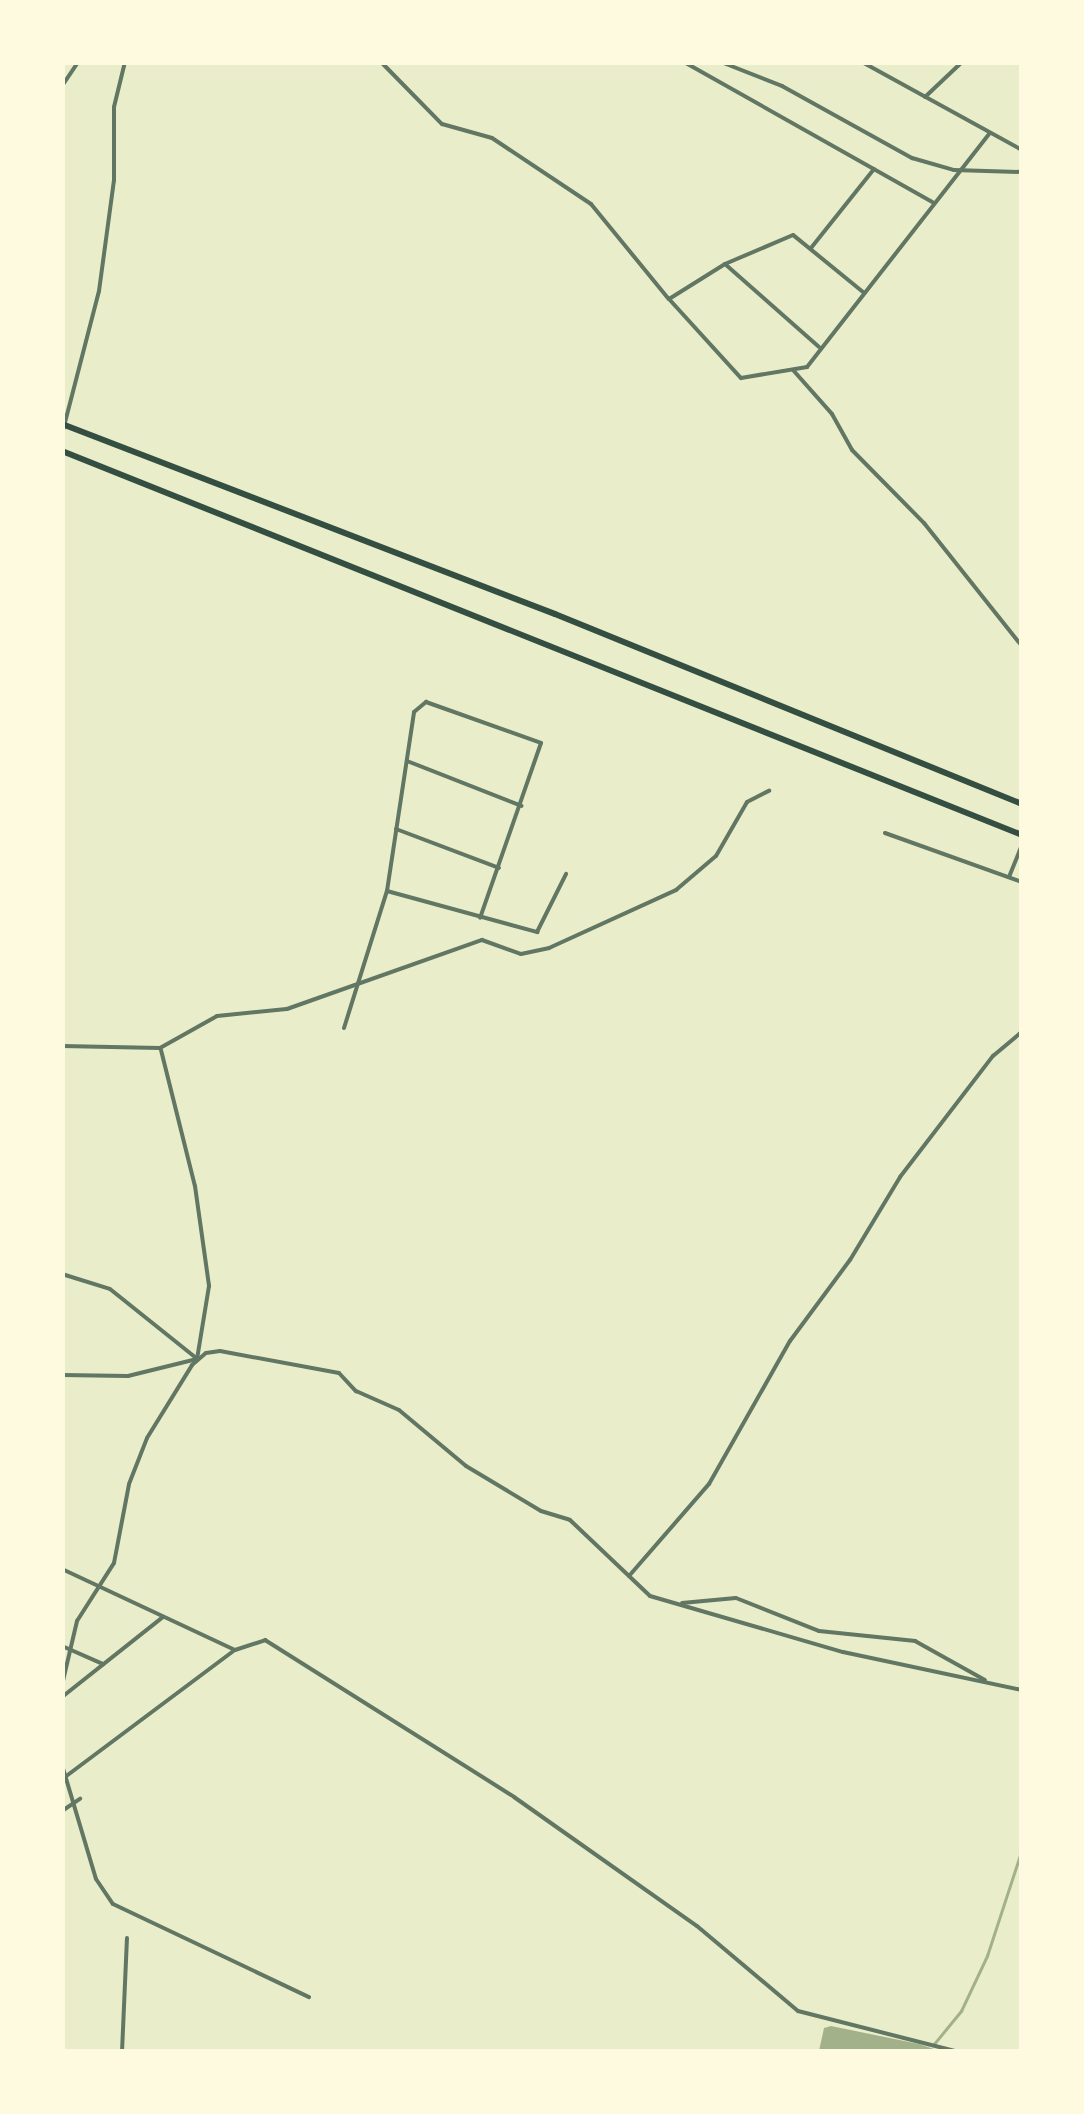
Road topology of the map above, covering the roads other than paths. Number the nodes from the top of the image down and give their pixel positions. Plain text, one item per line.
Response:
1 (78, 62) edge
2 (124, 62) edge
3 (382, 62) edge
4 (684, 62) edge
5 (721, 62) edge
6 (962, 62) edge
7 (865, 63) edge
8 (62, 86) edge
9 (925, 97) junction
10 (990, 133) junction
11 (1022, 150) edge
12 (874, 169) junction
13 (960, 170) junction
14 (1022, 172) edge
15 (934, 203) junction
16 (810, 249) junction
17 (725, 264) junction
18 (863, 292) junction
19 (668, 299) junction
20 (820, 349) junction
21 (792, 370) junction
22 (63, 428) edge
23 (62, 451) edge
24 (1022, 646) edge
25 (407, 761) junction
26 (769, 791) dead end
27 (1022, 804) edge
28 (522, 806) junction
29 (396, 829) junction
30 (886, 833) dead end
31 (1022, 835) edge
32 (1022, 844) edge
33 (499, 868) junction
34 (566, 874) dead end
35 (1009, 877) junction
36 (1022, 882) edge
37 (387, 891) junction
38 (480, 918) junction
39 (358, 981) junction
40 (344, 1028) dead end
41 (1022, 1032) edge
42 (62, 1046) edge
43 (160, 1048) junction
44 (62, 1274) edge
45 (197, 1359) junction
46 (62, 1376) edge
47 (62, 1569) edge
48 (628, 1577) junction
49 (100, 1587) junction
50 (675, 1603) junction
51 (162, 1616) junction
52 (62, 1646) edge
53 (69, 1649) junction
54 (234, 1650) junction
55 (103, 1664) junction
56 (988, 1683) junction
57 (62, 1685) edge
58 (1022, 1690) edge
59 (62, 1697) edge
60 (62, 1764) edge
61 (65, 1778) edge
62 (80, 1798) dead end
63 (72, 1805) junction
64 (62, 1812) edge
65 (126, 1938) dead end
66 (309, 1997) dead end
67 (122, 2052) edge
68 (959, 2052) edge

1 - 8 street
2 - 22 street
3 - 19 street
4 - 12 street
5 - 13 street
6 - 9 street
7 - 9 street
9 - 10 street
10 - 11 street
10 - 13 street
12 - 15 street
12 - 16 street
13 - 14 street
13 - 15 street
15 - 18 street
16 - 17 street
16 - 18 street
17 - 19 street
17 - 20 street
18 - 20 street
19 - 21 street
20 - 21 street
21 - 24 street
22 - 27 highway
23 - 31 highway
25 - 28 street
25 - 28 street
25 - 29 street
26 - 39 street
28 - 33 street
29 - 33 street
29 - 37 street
30 - 35 street
32 - 35 street
33 - 38 street
34 - 38 street
35 - 36 street
37 - 38 street
37 - 39 street
39 - 40 street
39 - 43 street
41 - 48 street
42 - 43 street
43 - 45 street
44 - 45 street
45 - 46 street
45 - 48 street
45 - 49 street
47 - 49 street
48 - 50 street
49 - 51 street
49 - 53 street
50 - 56 street
50 - 56 street
51 - 54 street
51 - 55 street
52 - 53 street
53 - 55 street
53 - 57 street
54 - 61 street
54 - 68 street
55 - 59 street
56 - 58 street
60 - 61 street
61 - 63 street
62 - 63 street
63 - 64 street
63 - 66 street
65 - 67 street

